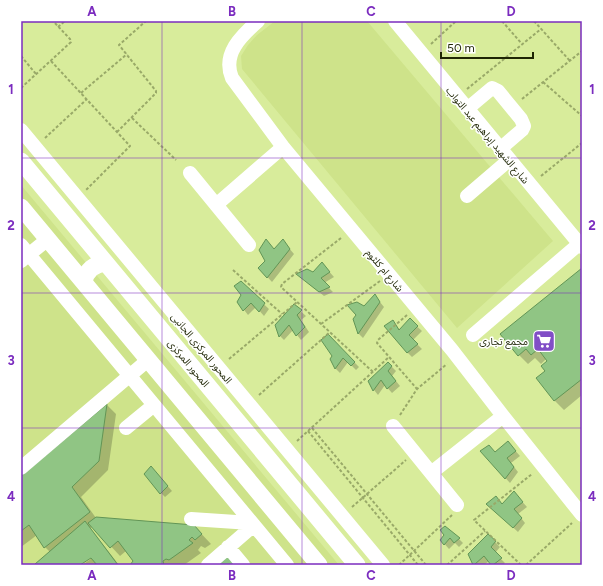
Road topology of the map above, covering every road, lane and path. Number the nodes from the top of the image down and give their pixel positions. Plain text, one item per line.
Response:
1 (53, 21) edge
2 (65, 21) edge
3 (146, 21) edge
4 (258, 21) edge
5 (395, 21) edge
6 (456, 21) edge
7 (502, 21) edge
8 (534, 21) edge
9 (58, 27) junction
10 (541, 29) junction
11 (522, 44) junction
12 (582, 51) edge
13 (421, 53) junction
14 (126, 54) junction
15 (21, 56) edge
16 (51, 61) junction
17 (570, 61) junction
18 (36, 74) junction
19 (544, 82) junction
20 (21, 88) edge
21 (81, 93) junction
22 (457, 97) junction
23 (87, 99) junction
24 (512, 108) junction
25 (466, 109) junction
26 (582, 116) edge
27 (132, 118) junction
28 (21, 130) edge
29 (117, 132) junction
30 (582, 143) edge
31 (35, 147) junction
32 (283, 147) junction
33 (500, 149) junction
34 (176, 160) dead end
35 (509, 160) junction
36 (21, 161) edge
37 (190, 173) dead end
38 (530, 185) junction
39 (467, 196) dead end
40 (77, 198) junction
41 (216, 205) junction
42 (21, 206) edge
43 (71, 221) junction
44 (352, 230) junction
45 (48, 238) junction
46 (249, 245) dead end
47 (580, 246) edge
48 (24, 254) edge
49 (106, 263) junction
50 (233, 270) dead end
51 (389, 275) junction
52 (84, 282) junction
53 (297, 302) junction
54 (416, 307) junction
55 (283, 314) junction
56 (321, 324) junction
57 (330, 332) junction
58 (474, 335) dead end
59 (389, 357) junction
60 (456, 357) junction
61 (148, 360) junction
62 (219, 368) junction
63 (373, 372) junction
64 (130, 376) junction
65 (417, 389) junction
66 (248, 404) junction
67 (154, 405) junction
68 (503, 416) junction
69 (393, 426) joint
70 (126, 428) dead end
71 (312, 428) junction
72 (308, 431) junction
73 (287, 450) junction
74 (415, 453) junction
75 (542, 466) junction
76 (21, 468) edge
77 (431, 473) junction
78 (367, 493) junction
79 (362, 497) junction
80 (457, 505) joint
81 (582, 515) edge
82 (342, 517) junction
83 (191, 519) dead end
84 (252, 524) junction
85 (485, 531) junction
86 (228, 548) junction
87 (415, 551) junction
88 (410, 556) junction
89 (208, 565) edge
90 (243, 565) edge
91 (287, 565) edge
92 (319, 565) edge
93 (357, 565) edge
94 (383, 565) edge
95 (399, 565) edge
96 (418, 565) edge
97 (426, 565) edge
98 (446, 565) edge
99 (521, 565) edge
100 (526, 565) edge

1 - 9 path
2 - 9 path
3 - 14 path
4 - 32 street, شارع ام كلثوم
5 - 13 street, شارع الشهيد إبراهيم عبد التواب
6 - 13 path
7 - 11 path
8 - 10 path
9 - 16 path
10 - 11 path
10 - 17 path
11 - 22 path
12 - 17 path
13 - 22 street, شارع الشهيد إبراهيم عبد التواب
14 - 21 path
14 - 27 path
15 - 18 path
16 - 18 path
16 - 21 path
17 - 19 path
18 - 20 path
19 - 24 path
19 - 26 path
21 - 23 path
22 - 25 street, شارع الشهيد إبراهيم عبد التواب
23 - 29 path
23 - 31 path
24 - 25 street
24 - 33 street
25 - 33 street, شارع الشهيد إبراهيم عبد التواب
27 - 29 path
27 - 34 path
28 - 31 street, المحور المركزى الجانبى
29 - 40 path
30 - 38 path
31 - 40 street, المحور المركزى الجانبى
32 - 41 street
32 - 44 street, شارع ام كلثوم
33 - 35 street, شارع الشهيد إبراهيم عبد التواب
35 - 38 street, شارع الشهيد إبراهيم عبد التواب
35 - 39 street
36 - 43 main road, المحور المركزى
37 - 41 street
38 - 47 street, شارع الشهيد إبراهيم عبد التواب
40 - 62 street, المحور المركزى الجانبى
41 - 46 street
42 - 45 main road
43 - 45 main road
43 - 49 main road, المحور المركزى
44 - 51 street, شارع ام كلثوم
44 - 53 path
45 - 48 street
45 - 52 main road
47 - 58 street
48 - 64 street
49 - 52 main road
49 - 93 main road, المحور المركزى
50 - 55 path
51 - 54 street, شارع ام كلثوم
51 - 56 path
52 - 61 main road
53 - 55 path
53 - 56 path
54 - 59 path
54 - 60 street, شارع ام كلثوم
55 - 62 path
56 - 57 path
57 - 63 path
57 - 66 path
59 - 63 path
59 - 65 path
60 - 65 path
60 - 68 street, شارع ام كلثوم
61 - 64 street
61 - 92 main road
62 - 66 street, المحور المركزى الجانبى
63 - 71 path
64 - 67 street
64 - 76 street
65 - 69 path
66 - 73 street, المحور المركزى الجانبى
67 - 70 street
67 - 84 street
68 - 75 street, شارع ام كلثوم
68 - 77 street
69 - 74 street
71 - 72 path
71 - 78 path
72 - 73 path
72 - 79 path
73 - 82 street, المحور المركزى الجانبى
74 - 77 street
74 - 78 path
75 - 81 street, شارع ام كلثوم
75 - 85 path
77 - 80 street
78 - 79 path
78 - 87 path
79 - 82 path
79 - 88 path
80 - 87 path
81 - 100 path
82 - 94 street, المحور المركزى الجانبى
83 - 84 street
84 - 86 street
84 - 91 street
85 - 98 path
85 - 99 path
86 - 89 street
86 - 90 street
87 - 88 path
87 - 97 path
88 - 95 path
88 - 96 path

